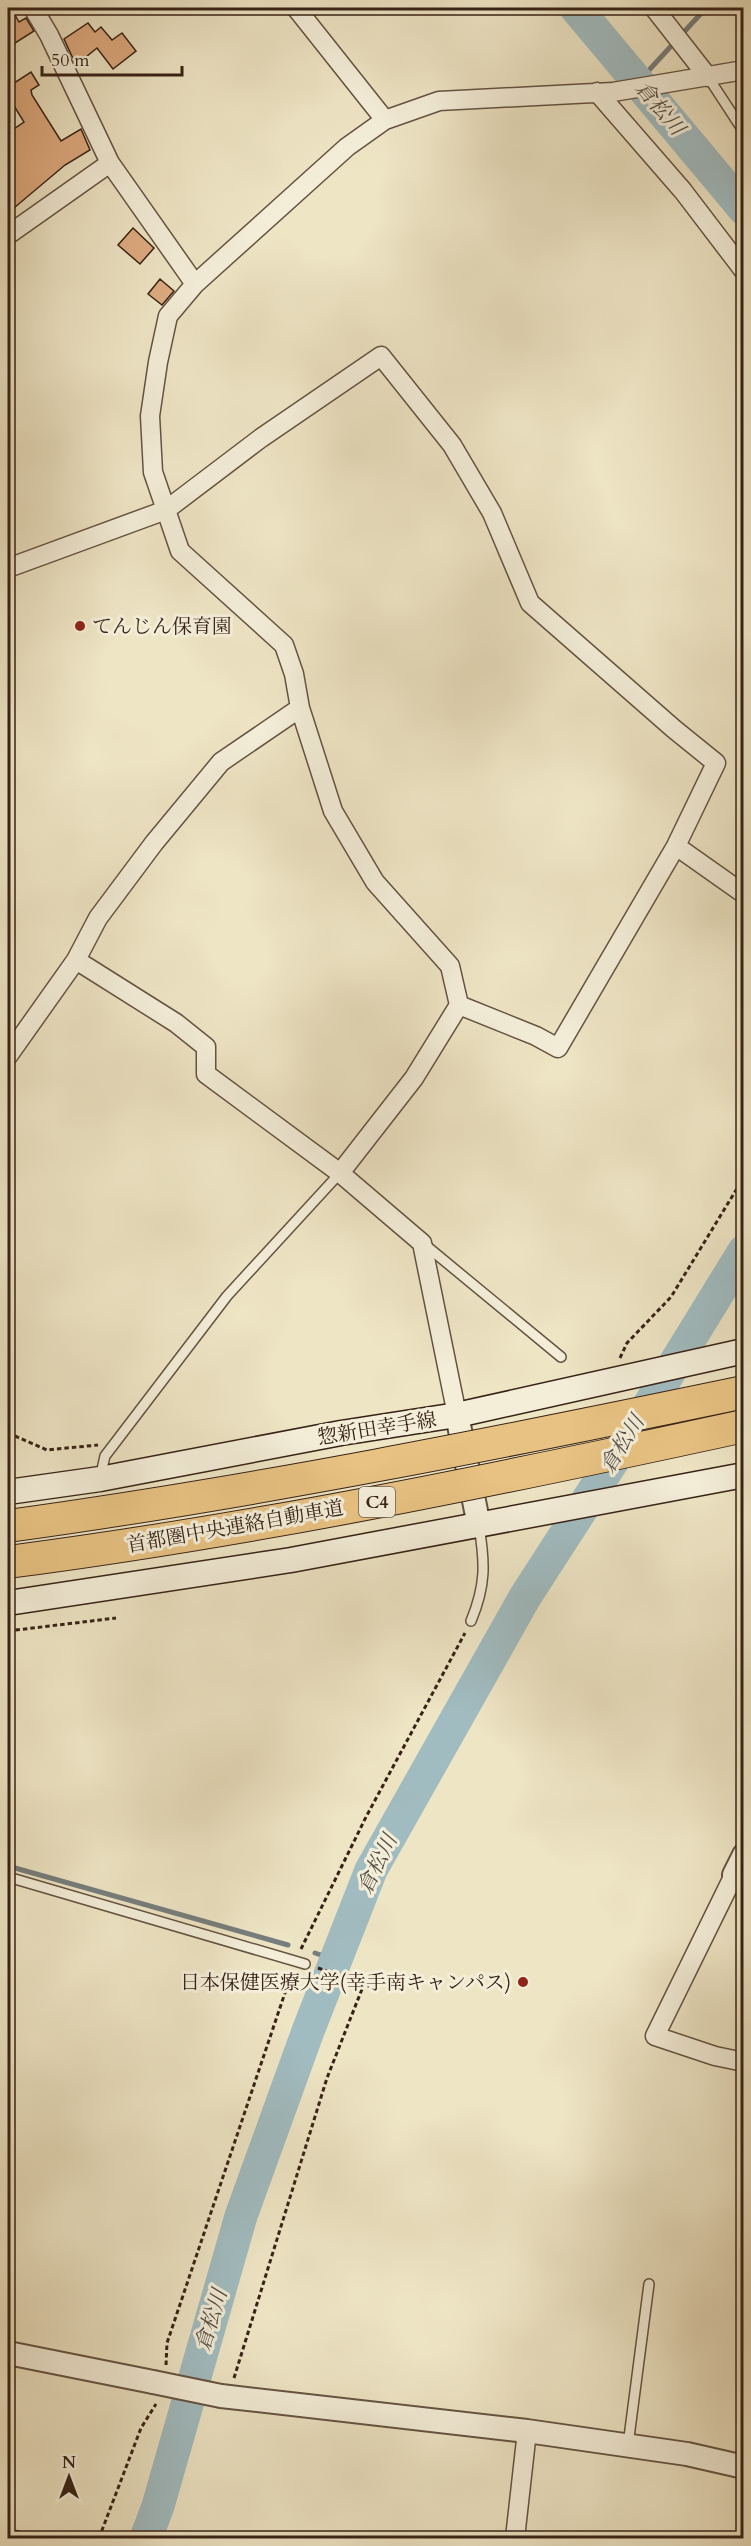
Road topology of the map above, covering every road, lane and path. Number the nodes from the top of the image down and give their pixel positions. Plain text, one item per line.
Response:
1 (33, 8) edge
2 (296, 8) edge
3 (654, 8) edge
4 (744, 70) edge
5 (702, 78) junction
6 (605, 92) junction
7 (385, 120) junction
8 (744, 132) edge
9 (110, 163) junction
10 (8, 235) edge
11 (744, 271) edge
12 (195, 284) junction
13 (166, 510) junction
14 (8, 566) edge
15 (300, 708) junction
16 (676, 846) junction
17 (744, 894) edge
18 (76, 960) junction
19 (459, 1005) junction
20 (8, 1056) edge
21 (340, 1173) junction
22 (744, 1177) edge
23 (422, 1242) junction
24 (733, 1354) edge
25 (561, 1357) dead end
26 (621, 1378) junction
27 (744, 1392) edge
28 (457, 1415) junction
29 (744, 1426) edge
30 (8, 1434) edge
31 (111, 1449) junction
32 (744, 1475) edge
33 (100, 1479) junction
34 (8, 1492) edge
35 (8, 1526) edge
36 (479, 1526) junction
37 (8, 1562) edge
38 (8, 1603) edge
39 (116, 1618) dead end
40 (471, 1621) joint
41 (8, 1631) edge
42 (740, 1869) edge
43 (8, 1877) edge
44 (300, 1962) junction
45 (364, 1984) junction
46 (380, 1990) dead end
47 (744, 2062) edge
48 (649, 2284) dead end
49 (8, 2353) edge
50 (158, 2385) junction
51 (224, 2397) junction
52 (527, 2431) junction
53 (628, 2445) junction
54 (744, 2467) edge
55 (8, 2530) edge
56 (54, 2538) edge
57 (99, 2538) edge
58 (515, 2538) edge

1 - 9 street
2 - 7 street
3 - 5 street
4 - 5 street
5 - 6 street
5 - 8 lane
6 - 7 street
6 - 11 street
7 - 12 street
9 - 10 street
9 - 12 street
12 - 13 street
13 - 14 street
13 - 15 street
13 - 16 street
15 - 18 street
15 - 19 street
16 - 17 street
16 - 19 street
18 - 20 street
18 - 21 street
19 - 21 street
21 - 23 street
21 - 31 lane
22 - 26 path
23 - 25 lane
23 - 28 street
24 - 26 main road, 惣新田幸手線
26 - 28 main road, 惣新田幸手線
27 - 35 highway, 首都圏中央連絡自動車道 / C4, bridge
28 - 33 main road, 惣新田幸手線
28 - 36 street
29 - 37 highway, 首都圏中央連絡自動車道 / C4, bridge
30 - 31 path
31 - 33 lane
32 - 36 main road
33 - 34 main road, 惣新田幸手線
36 - 38 main road
36 - 40 lane
39 - 41 path
40 - 44 path
42 - 47 street
43 - 44 lane
44 - 45 path
44 - 50 path
45 - 46 path
45 - 51 path
48 - 53 lane
49 - 50 street
50 - 51 street, bridge
50 - 57 path
51 - 52 street
52 - 53 street
52 - 58 street
53 - 54 street
55 - 56 path

